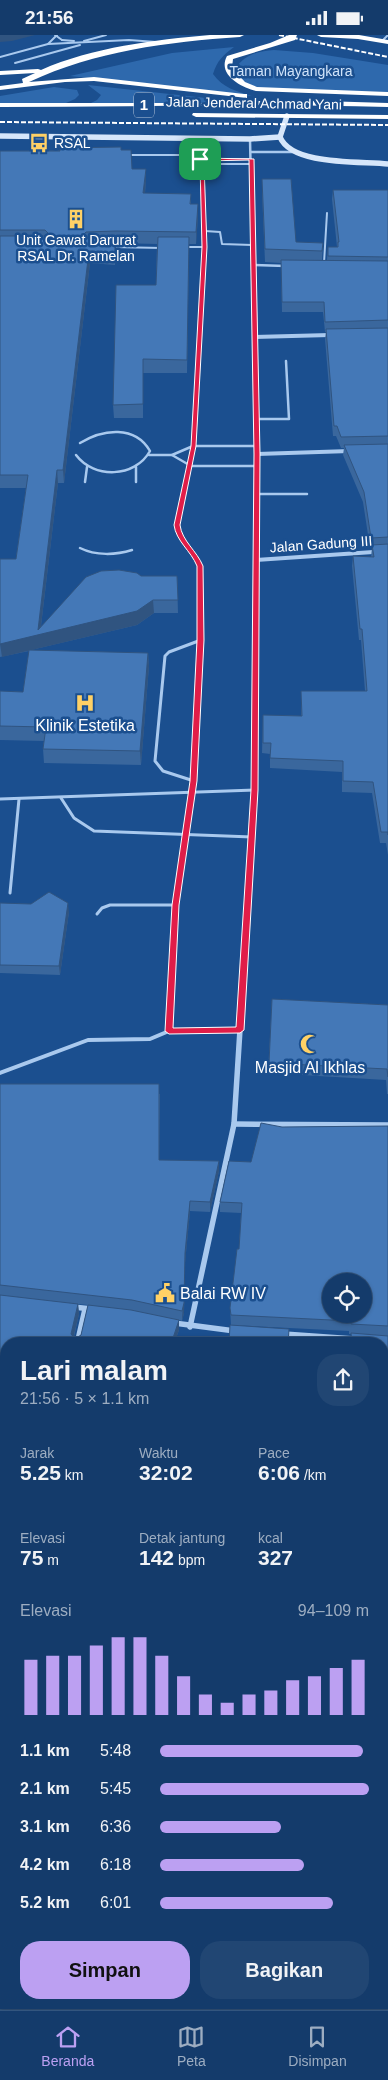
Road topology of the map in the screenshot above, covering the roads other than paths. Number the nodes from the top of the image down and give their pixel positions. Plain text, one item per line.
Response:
1 (56, 35) edge
2 (106, 35) edge
3 (130, 35) edge
4 (240, 35) edge
5 (293, 35) edge
6 (322, 35) edge
7 (348, 35) edge
8 (358, 37) junction
9 (386, 39) edge
10 (129, 40) junction
11 (160, 42) junction
12 (85, 43) junction
13 (48, 44) junction
14 (0, 57) edge
15 (15, 63) dead end
16 (44, 71) junction
17 (0, 73) edge
18 (17, 85) junction
19 (90, 87) dead end
20 (1, 88) edge
21 (388, 94) edge
22 (92, 96) dead end
23 (288, 102) junction
24 (0, 105) edge
25 (52, 105) junction
26 (388, 105) edge
27 (0, 113) edge
28 (109, 114) dead end
29 (188, 115) dead end
30 (288, 116) junction
31 (388, 117) edge
32 (0, 136) edge
33 (280, 137) junction
34 (250, 139) junction
35 (251, 152) junction
36 (294, 152) junction
37 (122, 155) edge
38 (251, 161) junction
39 (201, 162) junction
40 (388, 164) edge
41 (327, 213) dead end
42 (205, 231) junction
43 (252, 245) junction
44 (106, 247) edge
45 (170, 247) edge
46 (178, 247) edge
47 (205, 247) junction
48 (253, 265) junction
49 (288, 266) edge
50 (324, 267) edge
51 (332, 335) edge
52 (254, 337) junction
53 (286, 361) dead end
54 (256, 419) junction
55 (80, 443) dead end
56 (194, 446) junction
57 (257, 446) junction
58 (358, 451) edge
59 (257, 454) junction
60 (76, 455) dead end
61 (149, 455) junction
62 (172, 455) junction
63 (190, 466) junction
64 (257, 466) junction
65 (87, 467) junction
66 (136, 467) junction
67 (85, 482) dead end
68 (136, 482) dead end
69 (256, 494) junction
70 (307, 494) dead end
71 (80, 548) dead end
72 (132, 550) dead end
73 (388, 551) edge
74 (256, 560) junction
75 (201, 640) junction
76 (194, 781) junction
77 (254, 790) junction
78 (192, 793) junction
79 (61, 798) junction
80 (0, 799) edge
81 (18, 799) junction
82 (186, 835) junction
83 (252, 837) junction
84 (10, 893) dead end
85 (175, 905) junction
86 (97, 914) dead end
87 (240, 1030) junction
88 (169, 1031) junction
89 (0, 1073) edge
90 (234, 1124) junction
91 (388, 1125) edge
92 (66, 1306) edge
93 (85, 1309) junction
94 (104, 1311) edge
95 (171, 1323) edge
96 (190, 1327) junction
97 (246, 1332) edge
98 (275, 1334) edge
99 (79, 1337) edge
100 (300, 1337) edge

1 - 2 lane, bridge
1 - 13 lane
3 - 10 lane
4 - 11 highway, 1
5 - 21 highway
6 - 8 highway
7 - 8 street
8 - 9 highway
10 - 11 lane
10 - 12 lane
11 - 16 highway, 1
12 - 13 lane
12 - 15 lane
13 - 14 lane
16 - 17 highway, 1
16 - 18 highway, 1
18 - 20 highway, 1
18 - 23 highway, 1
19 - 20 highway
22 - 25 highway
23 - 25 highway, 1
23 - 26 highway, 1
24 - 25 highway, 1
27 - 28 highway
29 - 30 highway, Jalan Jenderal Achmad Yani
30 - 31 highway, Jalan Jenderal Achmad Yani
30 - 33 street
32 - 34 street
33 - 34 street
33 - 36 street
34 - 35 street
35 - 36 street
35 - 38 street
36 - 40 street
37 - 39 lane
38 - 39 lane
38 - 39 lane
38 - 43 street
39 - 42 lane
41 - 50 lane
42 - 43 lane
42 - 47 lane
43 - 48 street
44 - 45 lane
46 - 47 lane
47 - 56 lane
48 - 49 street
48 - 52 street
51 - 52 street
52 - 54 street
53 - 54 lane
54 - 57 street
55 - 61 lane
56 - 57 lane
56 - 62 lane
56 - 63 lane
57 - 59 street
58 - 59 street
59 - 64 street
60 - 65 lane
61 - 62 lane
61 - 66 lane
62 - 63 lane
63 - 64 lane
63 - 75 lane
64 - 69 street
65 - 66 lane
65 - 67 lane
66 - 68 lane
69 - 70 lane
69 - 74 street
71 - 72 lane
73 - 74 street, Jalan Gadung III
74 - 77 street
75 - 76 lane
75 - 76 lane
76 - 78 lane
77 - 78 lane
77 - 83 street
78 - 79 lane
78 - 82 lane
79 - 81 lane
79 - 82 lane
80 - 81 lane
81 - 84 lane
82 - 83 lane
82 - 85 lane
83 - 87 street
85 - 86 lane
85 - 88 lane
87 - 88 lane
87 - 90 street
88 - 89 lane
90 - 91 street
90 - 96 street
92 - 93 street
93 - 94 street
93 - 99 street
95 - 96 street
96 - 97 street
98 - 100 street

